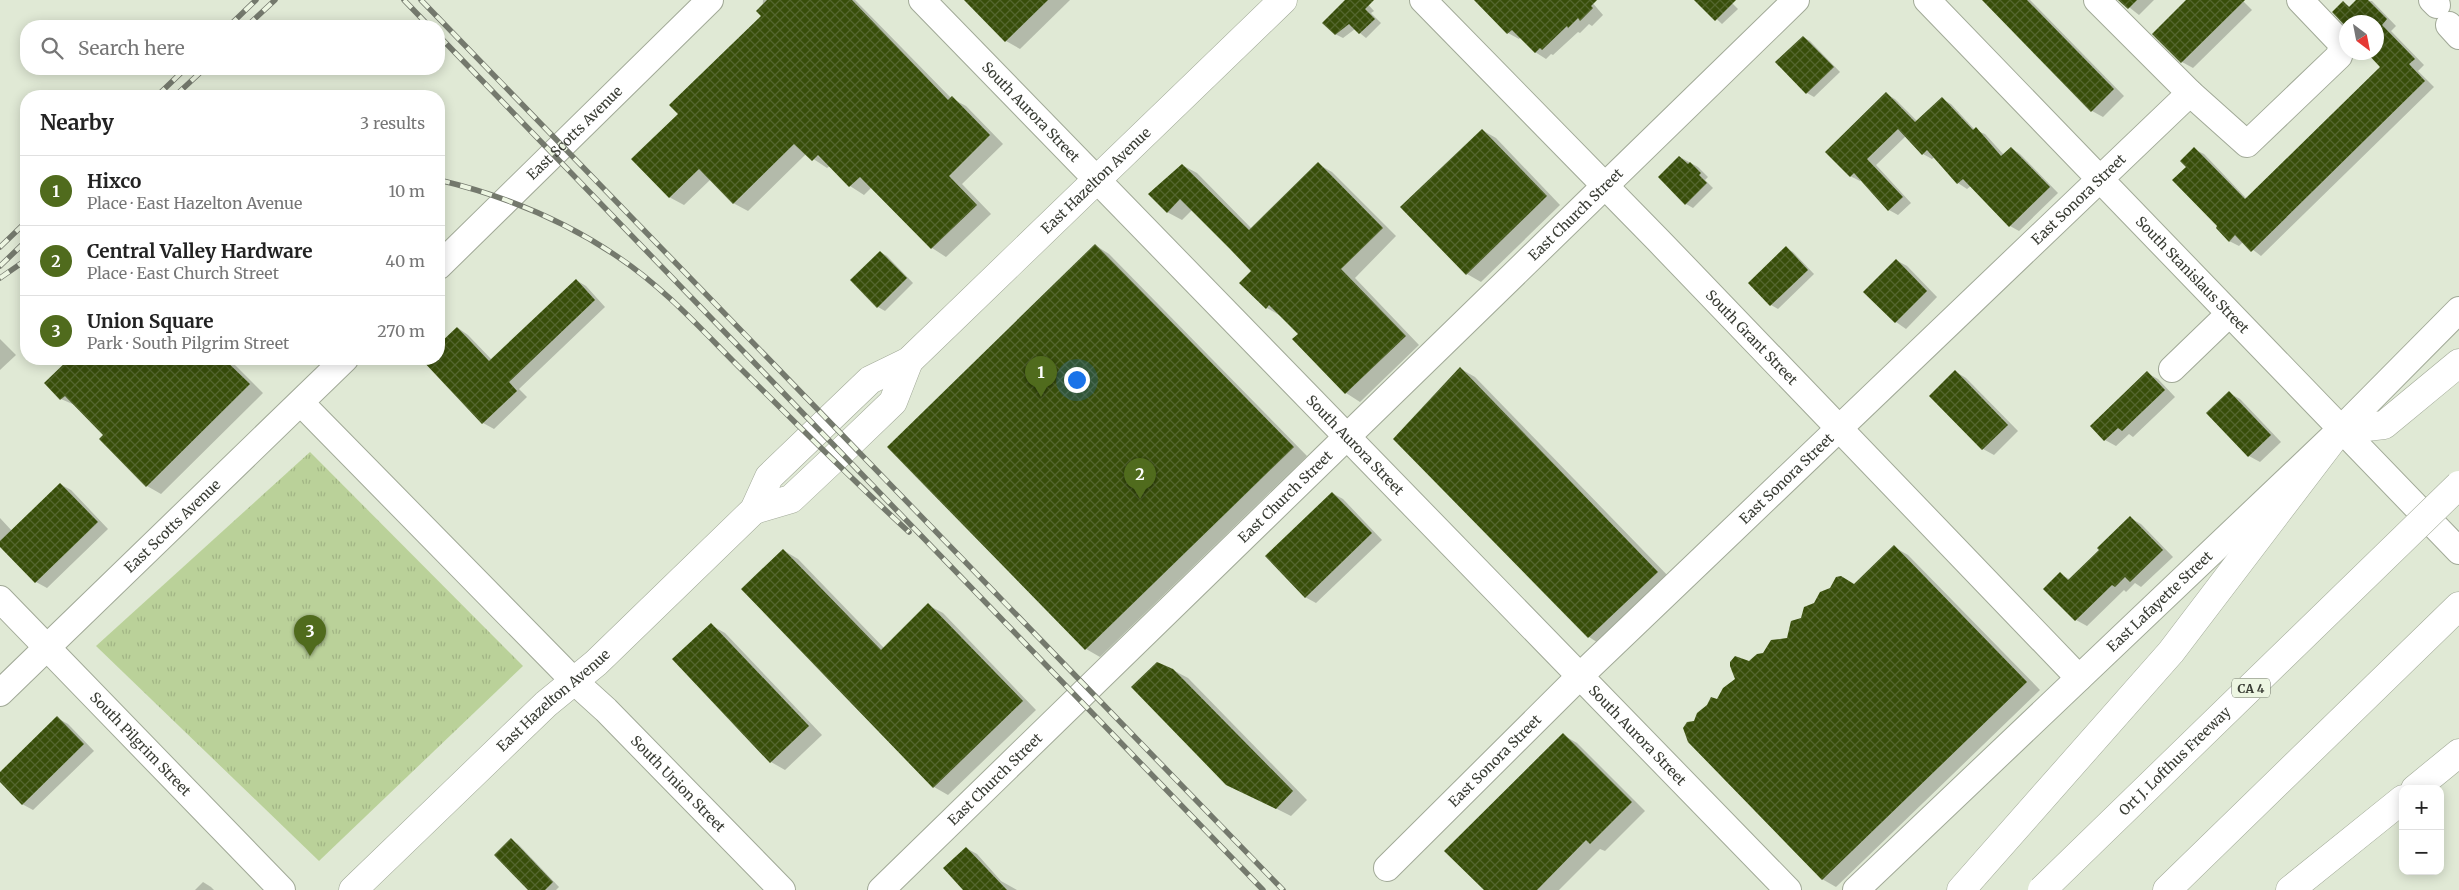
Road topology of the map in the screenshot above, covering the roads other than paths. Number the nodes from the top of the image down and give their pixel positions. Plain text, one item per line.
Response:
1 (710, 0) edge
2 (922, 0) edge
3 (1283, 0) edge
4 (1423, 0) edge
5 (1796, 0) edge
6 (1927, 0) edge
7 (2097, 0) edge
8 (2300, 0) edge
9 (2190, 93) junction
10 (1097, 180) junction
11 (2099, 180) junction
12 (1606, 187) junction
13 (445, 260) edge
14 (2459, 310) edge
15 (2228, 314) junction
16 (2459, 363) edge
17 (339, 365) edge
18 (2172, 369) dead end
19 (301, 403) junction
20 (1841, 428) junction
21 (2340, 430) junction
22 (1348, 438) junction
23 (2459, 485) edge
24 (2459, 551) edge
25 (0, 599) edge
26 (2459, 606) edge
27 (48, 648) junction
28 (1580, 676) junction
29 (2079, 678) junction
30 (574, 681) junction
31 (0, 693) edge
32 (2459, 754) edge
33 (2420, 785) edge
34 (2399, 802) edge
35 (1387, 868) dead end
36 (282, 890) edge
37 (353, 890) edge
38 (782, 890) edge
39 (881, 890) edge
40 (1788, 890) edge
41 (1856, 890) edge
42 (1961, 890) edge
43 (2042, 890) edge
44 (2167, 890) edge
45 (2290, 890) edge

1 - 13 street, East Scotts Avenue
2 - 10 street, South Aurora Street
3 - 10 main road, East Hazelton Avenue
4 - 12 street, South Grant Street
5 - 12 street, East Church Street
6 - 11 street, South Stanislaus Street
7 - 9 street
8 - 9 street
9 - 11 street, East Sonora Street
10 - 22 street, South Aurora Street
10 - 30 main road, East Hazelton Avenue
11 - 15 street, South Stanislaus Street
11 - 20 street, East Sonora Street
12 - 20 street, South Grant Street
12 - 22 street, East Church Street
14 - 21 street, East Lafayette Street
15 - 18 street
15 - 21 street, South Stanislaus Street
16 - 21 main road
17 - 19 street, East Scotts Avenue
19 - 27 street, East Scotts Avenue
19 - 30 street, South Union Street
20 - 28 street, East Sonora Street
20 - 29 street, South Grant Street
21 - 24 street, South Stanislaus Street
21 - 29 street, East Lafayette Street
21 - 42 main road
22 - 28 street, South Aurora Street
22 - 39 street, East Church Street
23 - 43 main road, Ort J. Lofthus Freeway / CA 4, bridge
25 - 27 street, South Pilgrim Street
26 - 44 main road
27 - 31 street, East Scotts Avenue
27 - 36 street, South Pilgrim Street
28 - 35 street, East Sonora Street
28 - 40 street, South Aurora Street
29 - 41 street, East Lafayette Street
30 - 37 main road, East Hazelton Avenue
30 - 38 street, South Union Street
32 - 33 main road
34 - 45 main road

